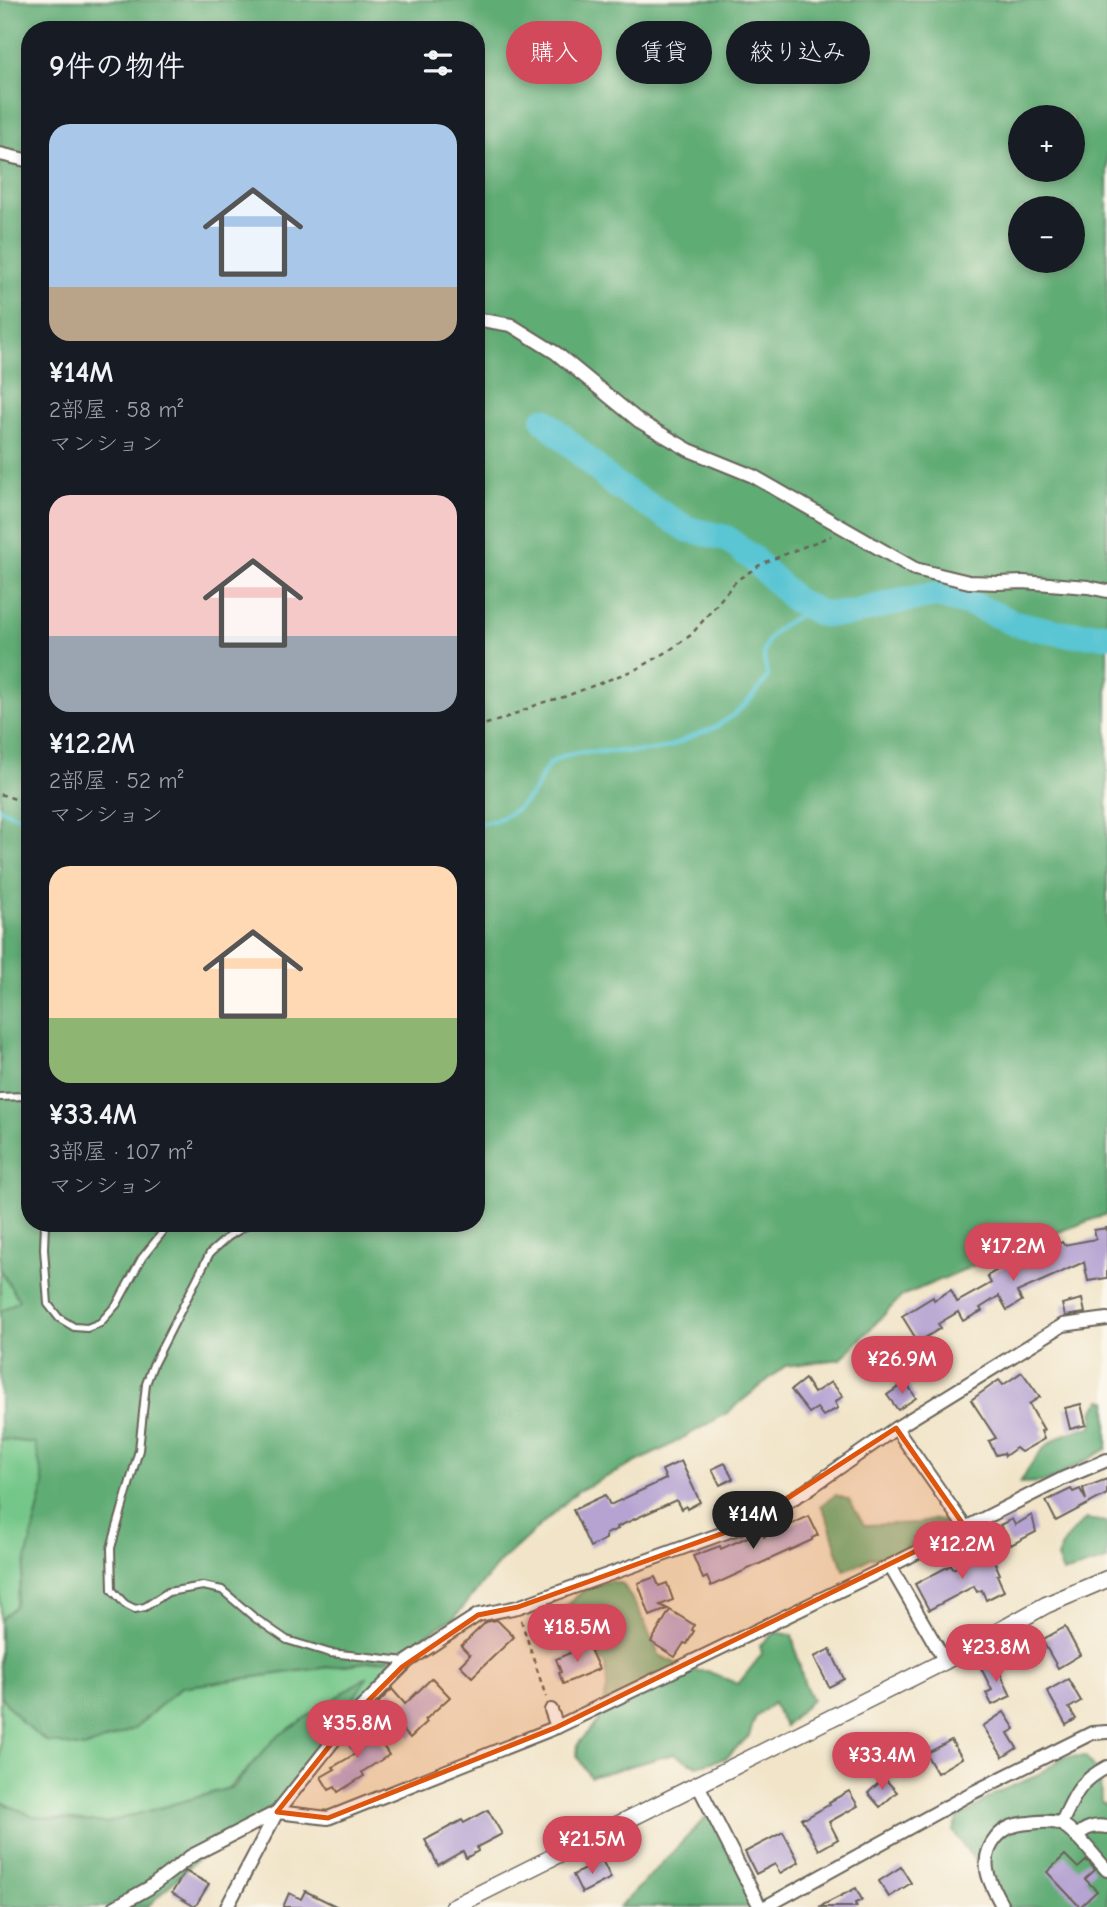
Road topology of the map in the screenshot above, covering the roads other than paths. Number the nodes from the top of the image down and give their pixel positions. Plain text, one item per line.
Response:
1 (0, 155) edge
2 (21, 159) edge
3 (485, 321) edge
4 (1107, 591) edge
5 (21, 1096) edge
6 (0, 1097) edge
7 (45, 1232) edge
8 (163, 1232) edge
9 (236, 1232) edge
10 (1107, 1319) edge
11 (896, 1428) junction
12 (1107, 1460) edge
13 (965, 1527) junction
14 (890, 1566) junction
15 (1107, 1579) edge
16 (408, 1661) junction
17 (945, 1661) junction
18 (551, 1710) road end
19 (557, 1727) junction
20 (1107, 1732) edge
21 (1107, 1767) edge
22 (698, 1785) junction
23 (277, 1812) junction
24 (1061, 1824) junction
25 (1107, 1827) edge
26 (1077, 1837) junction
27 (1105, 1865) edge
28 (115, 1907) edge
29 (227, 1907) edge
30 (453, 1907) edge
31 (760, 1907) edge
32 (765, 1907) edge
33 (1003, 1907) edge

1 - 2 street
3 - 4 street
5 - 6 lane
7 - 8 lane
9 - 16 lane
10 - 11 street
11 - 13 street
11 - 16 street
12 - 13 street
13 - 14 street
14 - 17 street
14 - 19 street
15 - 17 street
16 - 23 street
17 - 22 street
18 - 19 street
19 - 23 street
20 - 32 street
21 - 24 street
22 - 30 street
22 - 31 street
23 - 28 street
23 - 29 street
24 - 26 street
24 - 33 street
25 - 26 street
26 - 27 street

